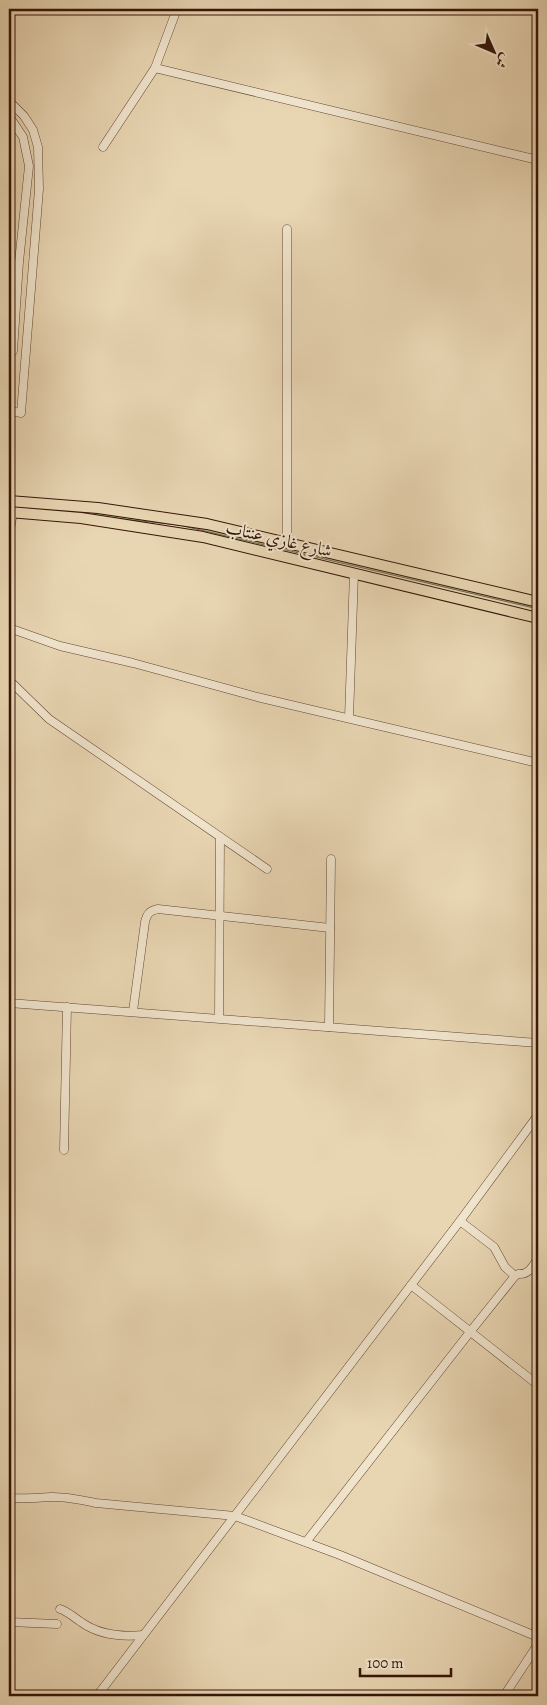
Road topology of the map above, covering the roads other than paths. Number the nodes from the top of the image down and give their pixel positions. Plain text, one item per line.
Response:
1 (175, 10) edge
2 (155, 68) junction
3 (9, 102) edge
4 (9, 116) edge
5 (103, 147) dead end
6 (538, 160) edge
7 (287, 228) dead end
8 (13, 351) dead end
9 (9, 411) edge
10 (9, 501) edge
11 (11, 512) edge
12 (9, 536) edge
13 (287, 542) junction
14 (354, 573) junction
15 (538, 602) edge
16 (538, 618) edge
17 (9, 628) edge
18 (9, 680) edge
19 (349, 718) junction
20 (538, 763) edge
21 (220, 836) junction
22 (331, 859) dead end
23 (267, 868) dead end
24 (220, 916) junction
25 (330, 928) junction
26 (9, 1003) edge
27 (67, 1007) junction
28 (133, 1011) junction
29 (219, 1018) junction
30 (328, 1027) junction
31 (538, 1043) edge
32 (538, 1115) edge
33 (64, 1150) dead end
34 (460, 1221) junction
35 (538, 1258) edge
36 (516, 1276) junction
37 (411, 1285) junction
38 (470, 1332) junction
39 (538, 1385) edge
40 (9, 1498) edge
41 (234, 1516) junction
42 (306, 1542) junction
43 (60, 1609) dead end
44 (9, 1622) edge
45 (57, 1624) dead end
46 (143, 1635) junction
47 (538, 1637) edge
48 (538, 1644) edge
49 (97, 1696) edge
50 (504, 1696) edge

1 - 2 street
2 - 5 street
2 - 6 street
3 - 9 street
4 - 8 street
7 - 13 street
10 - 13 highway
11 - 12 street
11 - 14 highway, شارع غازي عنتاب
13 - 15 highway
14 - 16 highway, شارع غازي عنتاب
14 - 19 street
17 - 19 street
18 - 21 street
19 - 20 street
21 - 23 street
21 - 24 street
22 - 25 street
24 - 25 street
24 - 28 street
24 - 29 street
25 - 30 street
26 - 27 street
27 - 28 street
27 - 33 street
28 - 29 street
29 - 30 street
30 - 31 street
32 - 34 street
34 - 36 street
34 - 37 street
35 - 36 street
36 - 38 street
37 - 38 street
37 - 41 street
38 - 39 street
38 - 42 street
40 - 41 street
41 - 42 street
41 - 46 street
42 - 47 street
43 - 46 street
44 - 45 street
46 - 49 street
48 - 50 street

